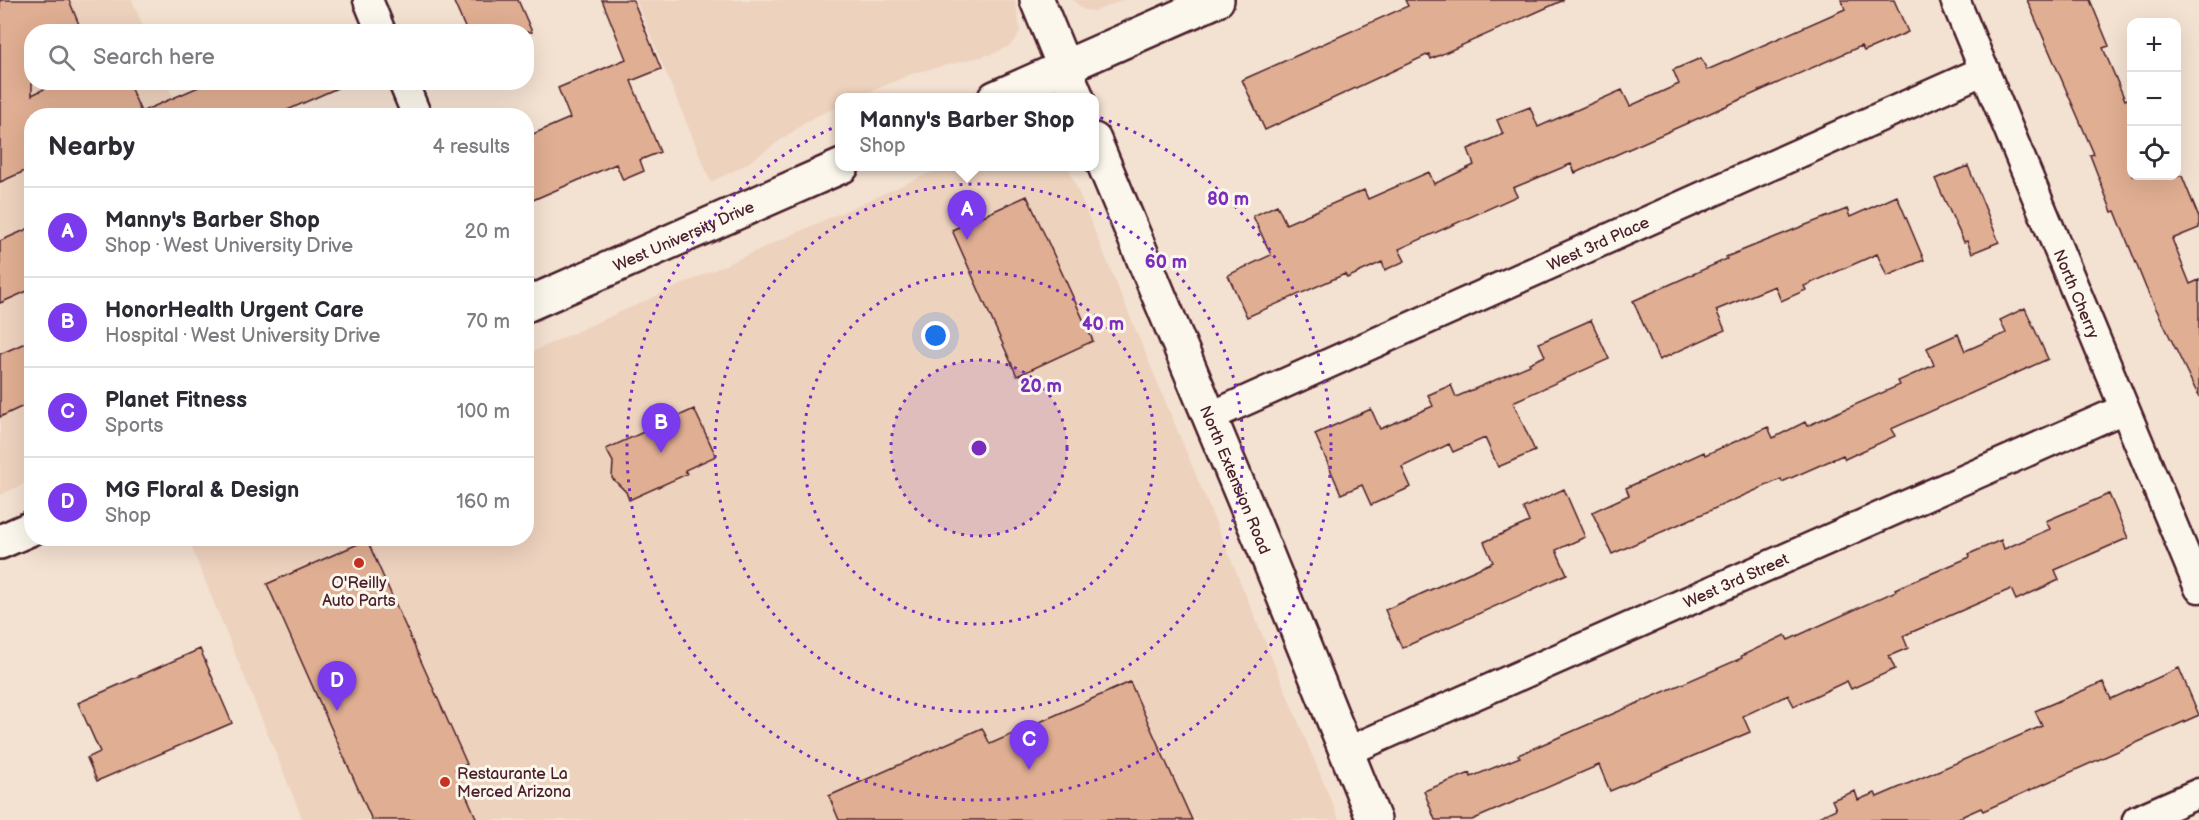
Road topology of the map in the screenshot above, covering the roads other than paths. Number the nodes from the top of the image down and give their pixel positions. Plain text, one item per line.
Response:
1 (368, 0) edge
2 (1036, 0) edge
3 (1217, 0) edge
4 (1955, 0) edge
5 (378, 24) edge
6 (1063, 66) junction
7 (1985, 70) junction
8 (406, 90) edge
9 (1006, 93) edge
10 (1075, 93) edge
11 (414, 108) edge
12 (1099, 150) edge
13 (835, 169) edge
14 (534, 302) edge
15 (2124, 409) junction
16 (1209, 417) junction
17 (24, 532) edge
18 (0, 542) edge
19 (2199, 588) edge
20 (1346, 752) junction
21 (2199, 793) edge
22 (1374, 820) edge
23 (2137, 820) edge

1 - 5 street
2 - 6 street
3 - 6 street
4 - 7 street, North Cherry
6 - 9 street
6 - 10 street
7 - 15 street, North Cherry
7 - 16 street, West 3rd Place
8 - 11 street
12 - 16 street, North Extension Road
13 - 14 street, West University Drive
15 - 19 street, North Cherry
15 - 20 street, West 3rd Street
16 - 20 street, North Extension Road
17 - 18 street
20 - 22 street, North Extension Road
21 - 23 street

